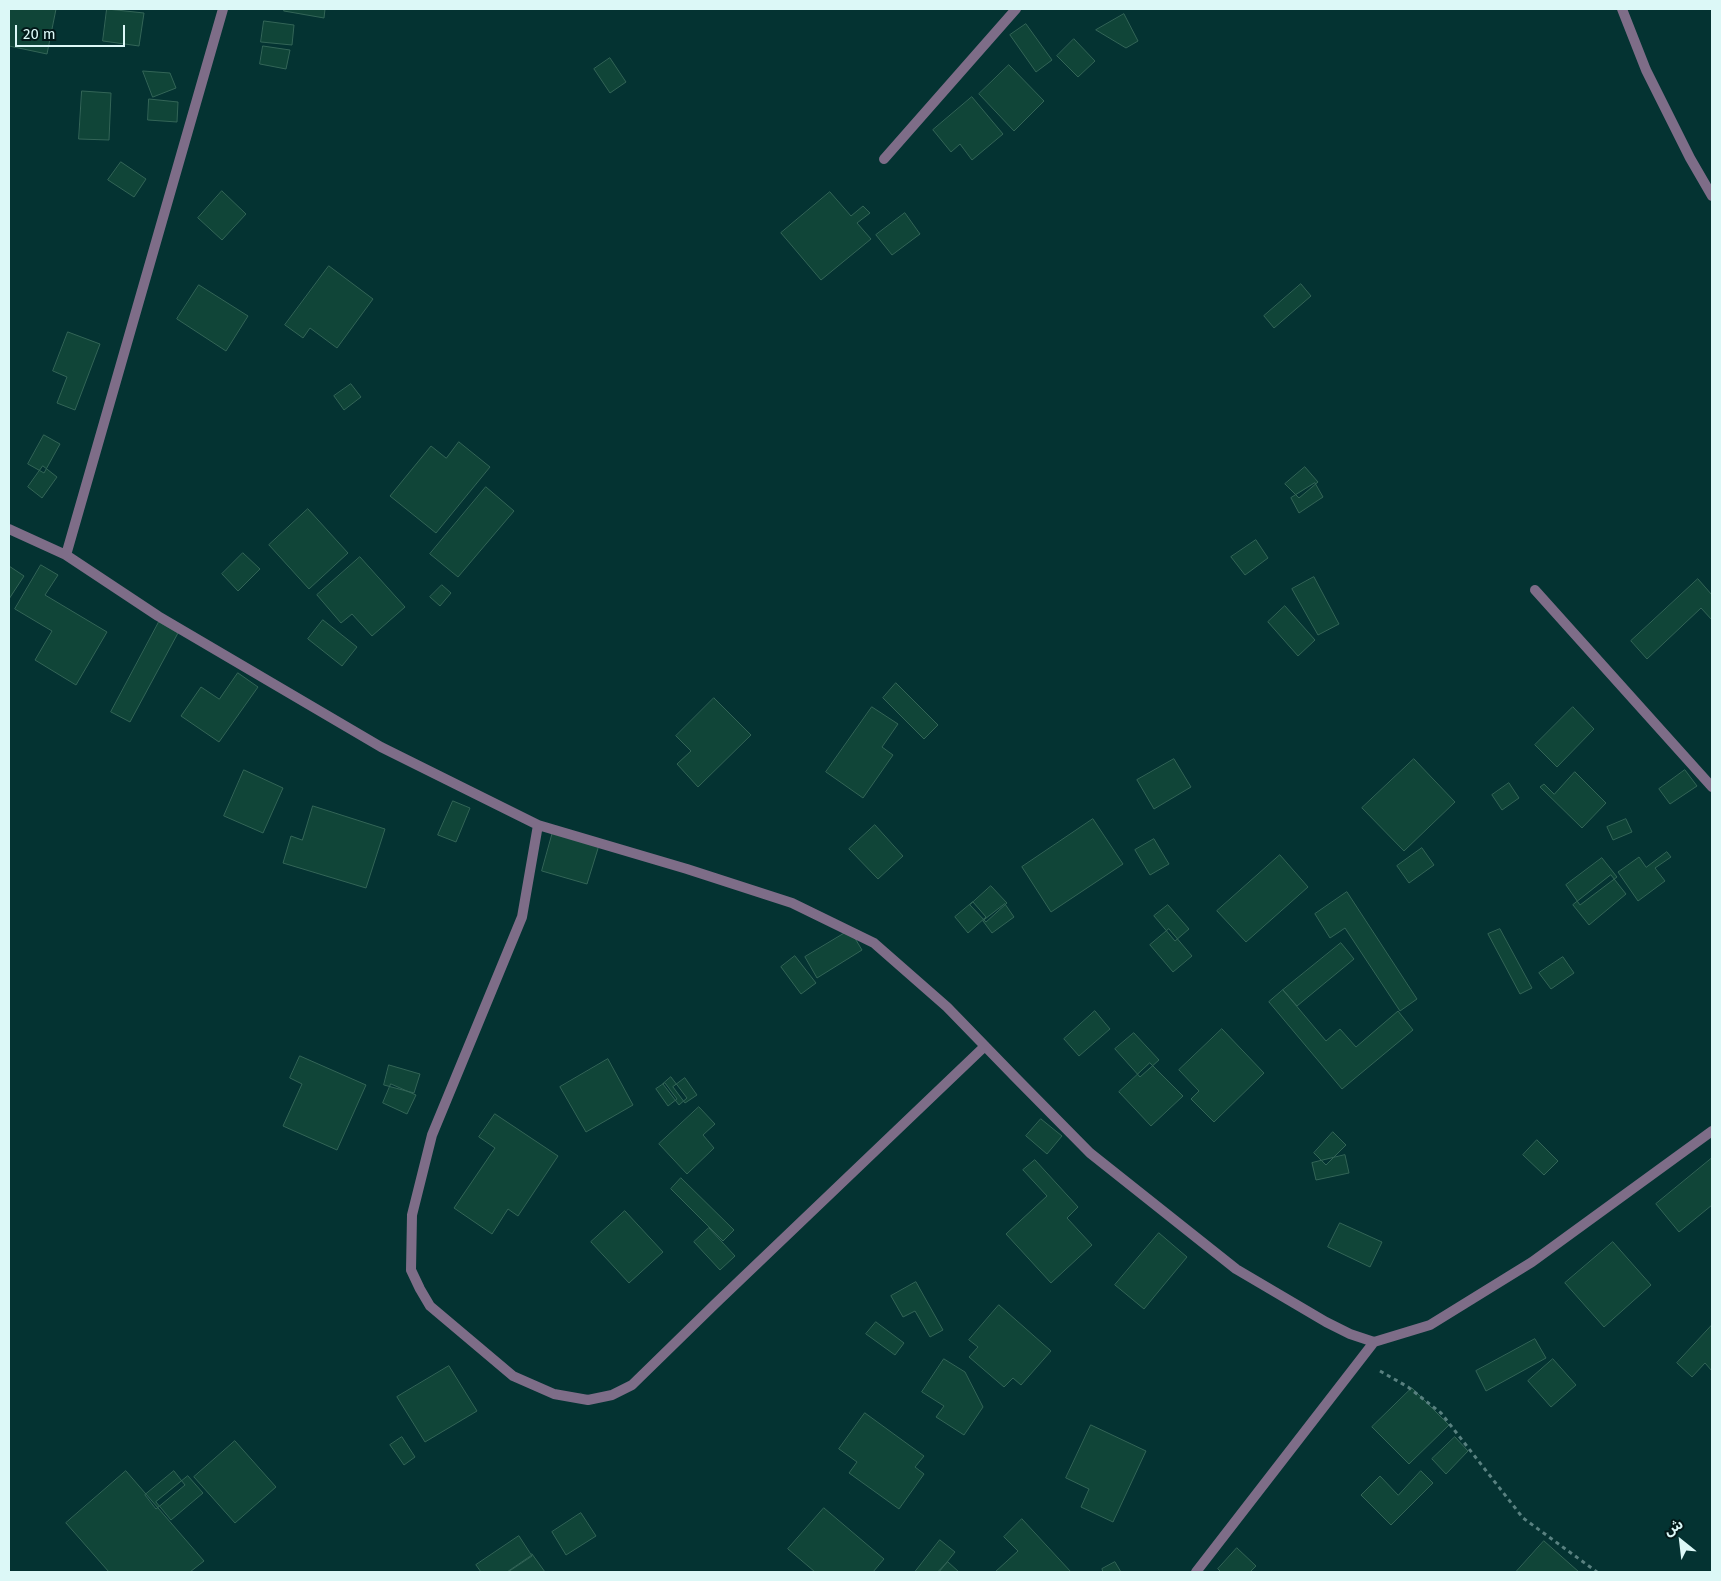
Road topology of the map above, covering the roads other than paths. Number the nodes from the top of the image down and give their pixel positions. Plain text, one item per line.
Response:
1 (223, 9) edge
2 (1016, 9) edge
3 (1622, 9) edge
4 (884, 159) dead end
5 (1712, 196) edge
6 (9, 529) edge
7 (66, 555) junction
8 (1534, 590) dead end
9 (1712, 787) edge
10 (538, 825) junction
11 (985, 1046) junction
12 (1712, 1131) edge
13 (1374, 1342) junction
14 (1196, 1572) edge

1 - 7 street
2 - 4 street
3 - 5 street
6 - 7 street
7 - 10 street
8 - 9 street
10 - 11 street
10 - 11 street
11 - 13 street
12 - 13 street
13 - 14 street

